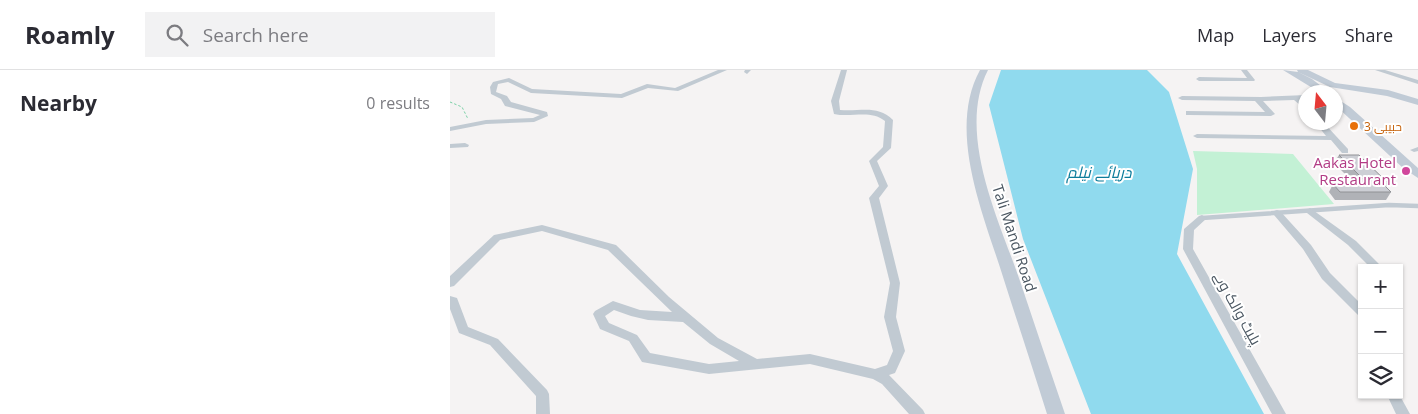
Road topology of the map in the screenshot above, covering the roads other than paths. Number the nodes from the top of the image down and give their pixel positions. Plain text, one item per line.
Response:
1 (724, 70) edge
2 (844, 70) edge
3 (984, 70) edge
4 (1244, 70) edge
5 (1287, 70) edge
6 (1301, 70) edge
7 (1378, 70) edge
8 (1199, 79) dead end
9 (1418, 82) edge
10 (1314, 85) edge
11 (1182, 98) dead end
12 (1296, 98) edge
13 (1258, 99) junction
14 (1418, 102) edge
15 (1343, 106) edge
16 (1189, 113) dead end
17 (450, 129) edge
18 (1325, 130) edge
19 (1197, 136) dead end
20 (1332, 138) junction
21 (465, 145) dead end
22 (450, 146) edge
23 (1345, 151) dead end
24 (1417, 173) edge
25 (1418, 206) edge
26 (1310, 211) junction
27 (1276, 213) junction
28 (1202, 218) joint
29 (1374, 264) edge
30 (450, 282) edge
31 (450, 300) edge
32 (1359, 309) edge
33 (686, 317) junction
34 (756, 364) junction
35 (875, 374) junction
36 (1395, 399) edge
37 (544, 414) edge
38 (918, 414) edge
39 (1056, 414) edge
40 (1279, 414) edge
41 (1403, 414) edge

1 - 17 street
2 - 35 street
3 - 39 street, Tali Mandi Road
4 - 8 street
5 - 10 street
6 - 14 street
7 - 9 street
11 - 13 street
12 - 13 street
13 - 16 street
15 - 24 street
18 - 20 street
19 - 20 street
20 - 23 street
21 - 22 street
25 - 26 lane
26 - 27 lane
26 - 29 street
27 - 28 lane
27 - 32 street
28 - 40 street, پلیٹ والک وے
30 - 33 street
31 - 37 street
33 - 34 street
33 - 34 street
34 - 35 street
35 - 38 street
36 - 41 street

